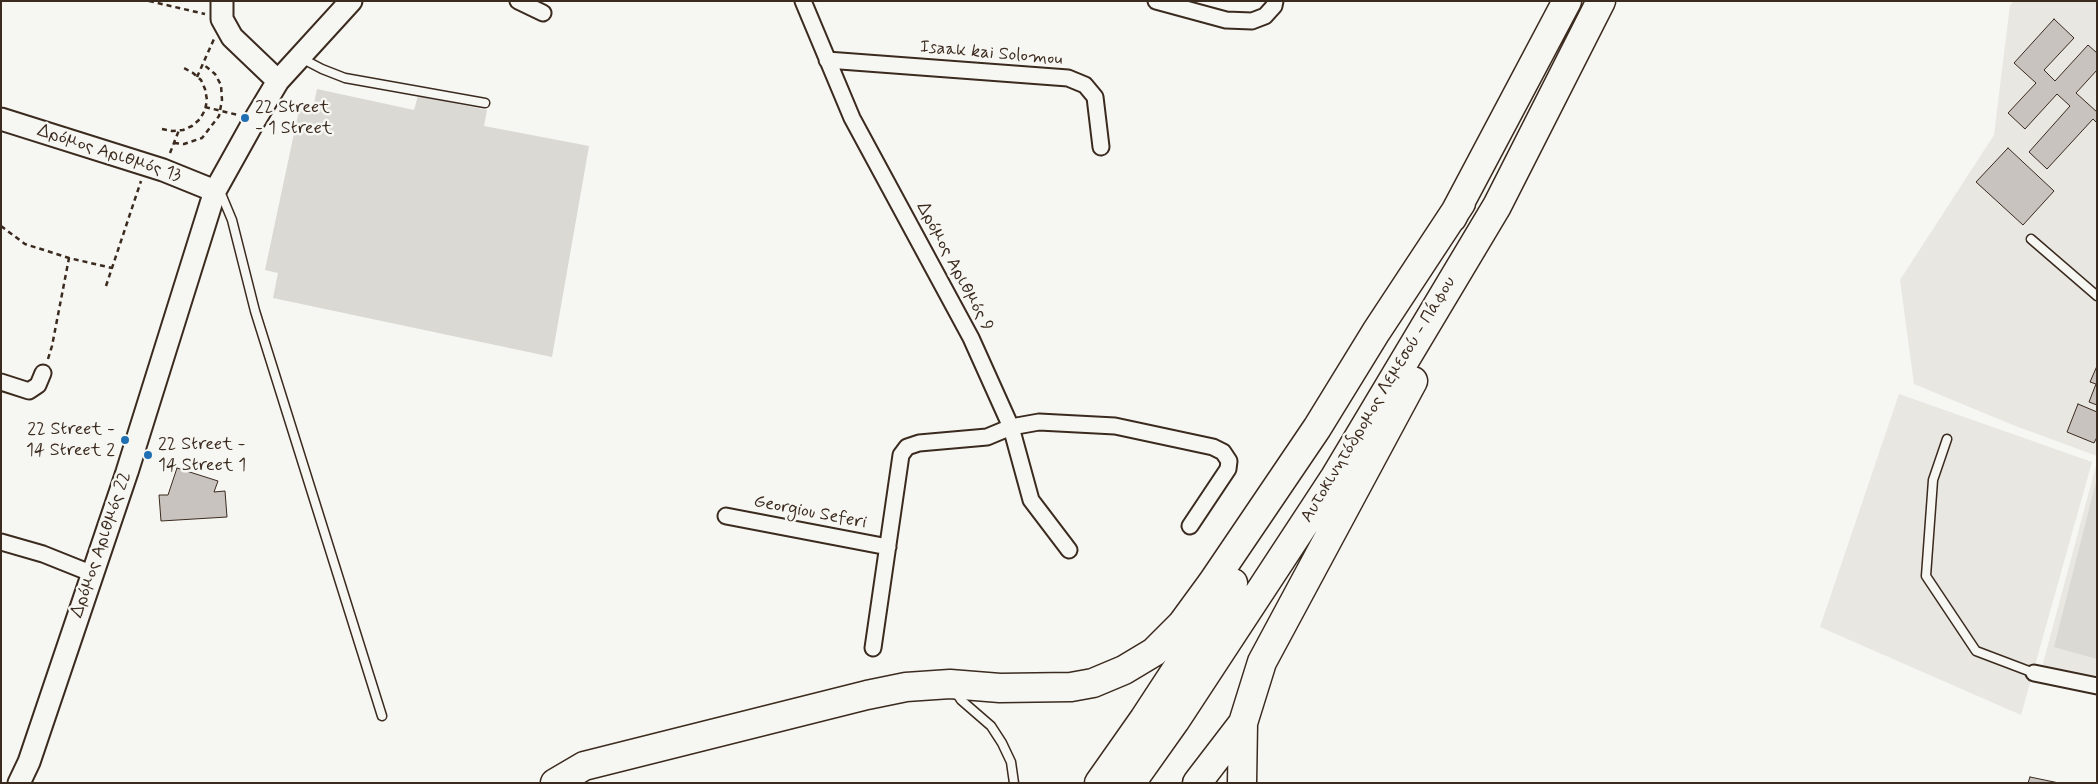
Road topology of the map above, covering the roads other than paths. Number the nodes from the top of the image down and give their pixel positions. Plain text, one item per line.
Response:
1 (351, 1) edge
2 (518, 1) edge
3 (803, 1) edge
4 (1156, 1) edge
5 (1275, 1) edge
6 (1567, 1) edge
7 (1601, 1) edge
8 (222, 10) edge
9 (543, 13) dead end
10 (299, 57) junction
11 (827, 60) junction
12 (278, 81) junction
13 (485, 103) dead end
14 (1, 119) edge
15 (1101, 147) dead end
16 (216, 190) junction
17 (1461, 202) junction
18 (1497, 206) junction
19 (2031, 239) dead end
20 (2097, 296) edge
21 (43, 374) road end
22 (1, 382) edge
23 (1011, 427) junction
24 (1946, 438) dead end
25 (726, 516) dead end
26 (1190, 526) dead end
27 (1, 542) edge
28 (888, 547) junction
29 (1069, 550) dead end
30 (93, 574) junction
31 (873, 648) dead end
32 (2034, 673) joint
33 (950, 684) junction
34 (2097, 686) edge
35 (382, 716) dead end
36 (1243, 723) junction
37 (19, 783) edge
38 (555, 783) edge
39 (1014, 783) edge
40 (1099, 783) edge
41 (1131, 783) edge
42 (1197, 783) edge
43 (1242, 783) edge

1 - 10 street, Δρόμος Αριθμός 22
2 - 9 street
3 - 11 street, Δρόμος Αριθμός 9
4 - 5 street
6 - 17 highway, Αυτοκινητόδρομος Λεμεσού - Πάφου
7 - 18 highway, Αυτοκινητόδρομος Λεμεσού - Πάφου
8 - 12 street
10 - 12 street, Δρόμος Αριθμός 22
10 - 13 lane
11 - 15 street, Isaak kai Solomou
11 - 23 street, Δρόμος Αριθμός 9
12 - 16 street, Δρόμος Αριθμός 22
14 - 16 street, Δρόμος Αριθμός 13
16 - 30 street, Δρόμος Αριθμός 22
16 - 35 lane
17 - 33 highway
17 - 40 highway, Αυτοκινητόδρομος Λεμεσού - Πάφου
18 - 36 highway
18 - 41 highway, Αυτοκινητόδρομος Λεμεσού - Πάφου
19 - 20 lane
21 - 22 street
23 - 26 street
23 - 28 street
23 - 29 street, Δρόμος Αριθμός 9
24 - 32 lane
25 - 28 street, Georgiou Seferi
27 - 30 street
28 - 31 street
30 - 37 street, Δρόμος Αριθμός 22
32 - 34 street
33 - 38 highway
33 - 39 lane
36 - 42 highway
36 - 43 highway

